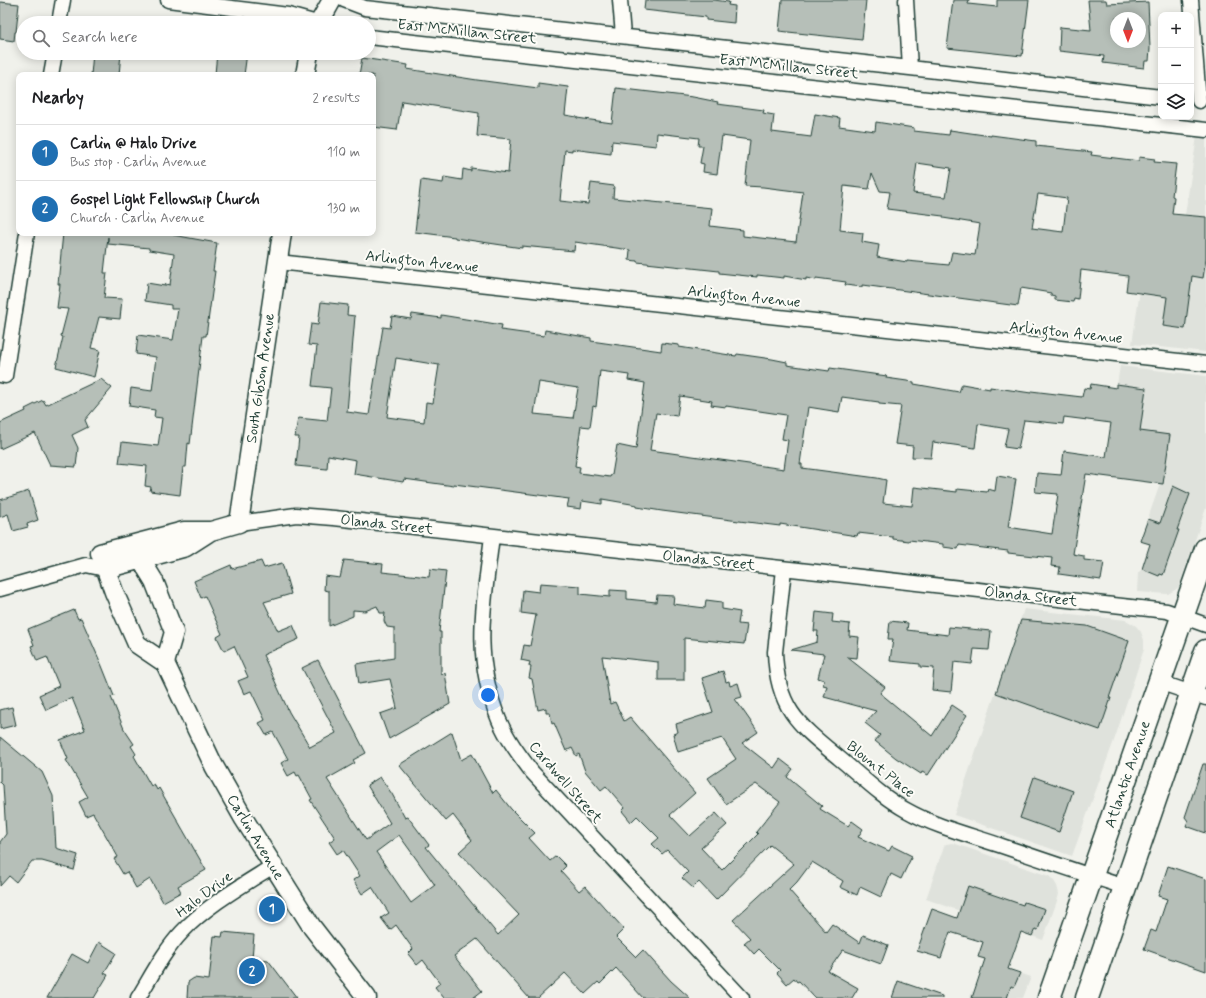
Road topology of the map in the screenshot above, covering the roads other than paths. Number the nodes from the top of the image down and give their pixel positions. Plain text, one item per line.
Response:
1 (63, 0) edge
2 (168, 0) edge
3 (332, 0) edge
4 (344, 0) edge
5 (620, 0) edge
6 (906, 0) edge
7 (1191, 0) edge
8 (60, 16) edge
9 (292, 16) edge
10 (322, 16) edge
11 (623, 36) junction
12 (376, 38) edge
13 (54, 60) edge
14 (308, 60) edge
15 (910, 68) junction
16 (52, 72) edge
17 (306, 72) edge
18 (1158, 97) edge
19 (1199, 101) edge
20 (1206, 130) edge
21 (27, 236) edge
22 (282, 236) edge
23 (278, 262) junction
24 (1206, 364) edge
25 (0, 375) edge
26 (239, 523) junction
27 (492, 536) junction
28 (1206, 549) edge
29 (136, 552) junction
30 (103, 561) junction
31 (784, 569) junction
32 (0, 589) edge
33 (1182, 617) junction
34 (1206, 625) edge
35 (1206, 651) edge
36 (165, 662) junction
37 (1159, 682) junction
38 (1199, 696) edge
39 (273, 866) junction
40 (1091, 876) junction
41 (1125, 887) junction
42 (138, 998) edge
43 (367, 998) edge
44 (742, 998) edge
45 (1048, 998) edge
46 (1087, 998) edge

1 - 8 street
2 - 9 street
3 - 10 street
4 - 11 street, East McMillan Street
5 - 11 street
6 - 15 street
7 - 19 street
11 - 15 street, East McMillan Street
12 - 20 street, East McMillan Street
13 - 16 street
14 - 17 street
15 - 18 street, East McMillan Street
21 - 25 street
22 - 23 street, South Gibson Avenue
23 - 24 street, Arlington Avenue
23 - 26 street, South Gibson Avenue
26 - 27 street, Olanda Street
26 - 29 street, Olanda Street
27 - 31 street, Olanda Street
27 - 44 street, Cardwell Street
28 - 33 main road, Atlantic Avenue
29 - 30 street, Olanda Street
29 - 36 street
30 - 32 street, Olanda Street
30 - 36 street
31 - 33 street, Olanda Street
31 - 40 street, Blount Place
33 - 34 street, Olanda Street
33 - 37 main road, Atlantic Avenue
35 - 38 main road
36 - 39 street, Carlin Avenue
37 - 38 street
37 - 40 main road, Atlantic Avenue
38 - 41 main road
39 - 42 street, Halo Drive
39 - 43 street, Carlin Avenue
40 - 41 street, Blount Place
40 - 45 main road, Atlantic Avenue
41 - 46 main road

